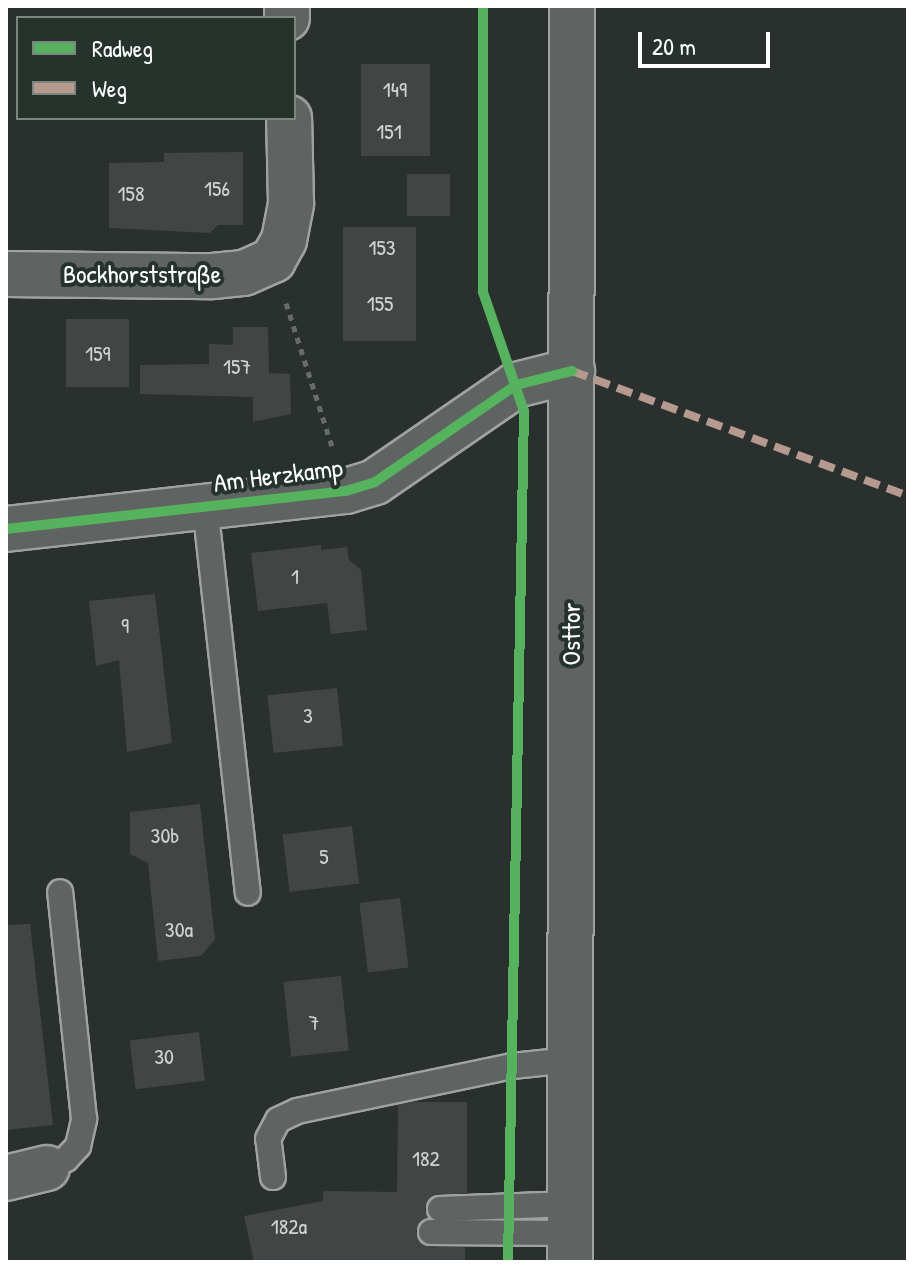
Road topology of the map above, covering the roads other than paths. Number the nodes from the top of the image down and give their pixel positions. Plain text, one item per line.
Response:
1 (572, 6) edge
2 (289, 120) edge
3 (6, 274) edge
4 (572, 371) junction
5 (205, 505) junction
6 (6, 529) edge
7 (60, 892) dead end
8 (248, 893) dead end
9 (570, 1060) junction
10 (27, 1173) edge
11 (273, 1177) dead end
12 (436, 1220) dead end
13 (570, 1233) edge

1 - 4 main road, Osttor
2 - 3 main road, Bockhorststraße
4 - 5 main road, Am Herzkamp
4 - 9 main road, Osttor
5 - 6 main road, Am Herzkamp
5 - 8 lane, Am Herzkamp
7 - 10 lane
9 - 11 lane
9 - 13 main road, Osttor
12 - 13 lane

